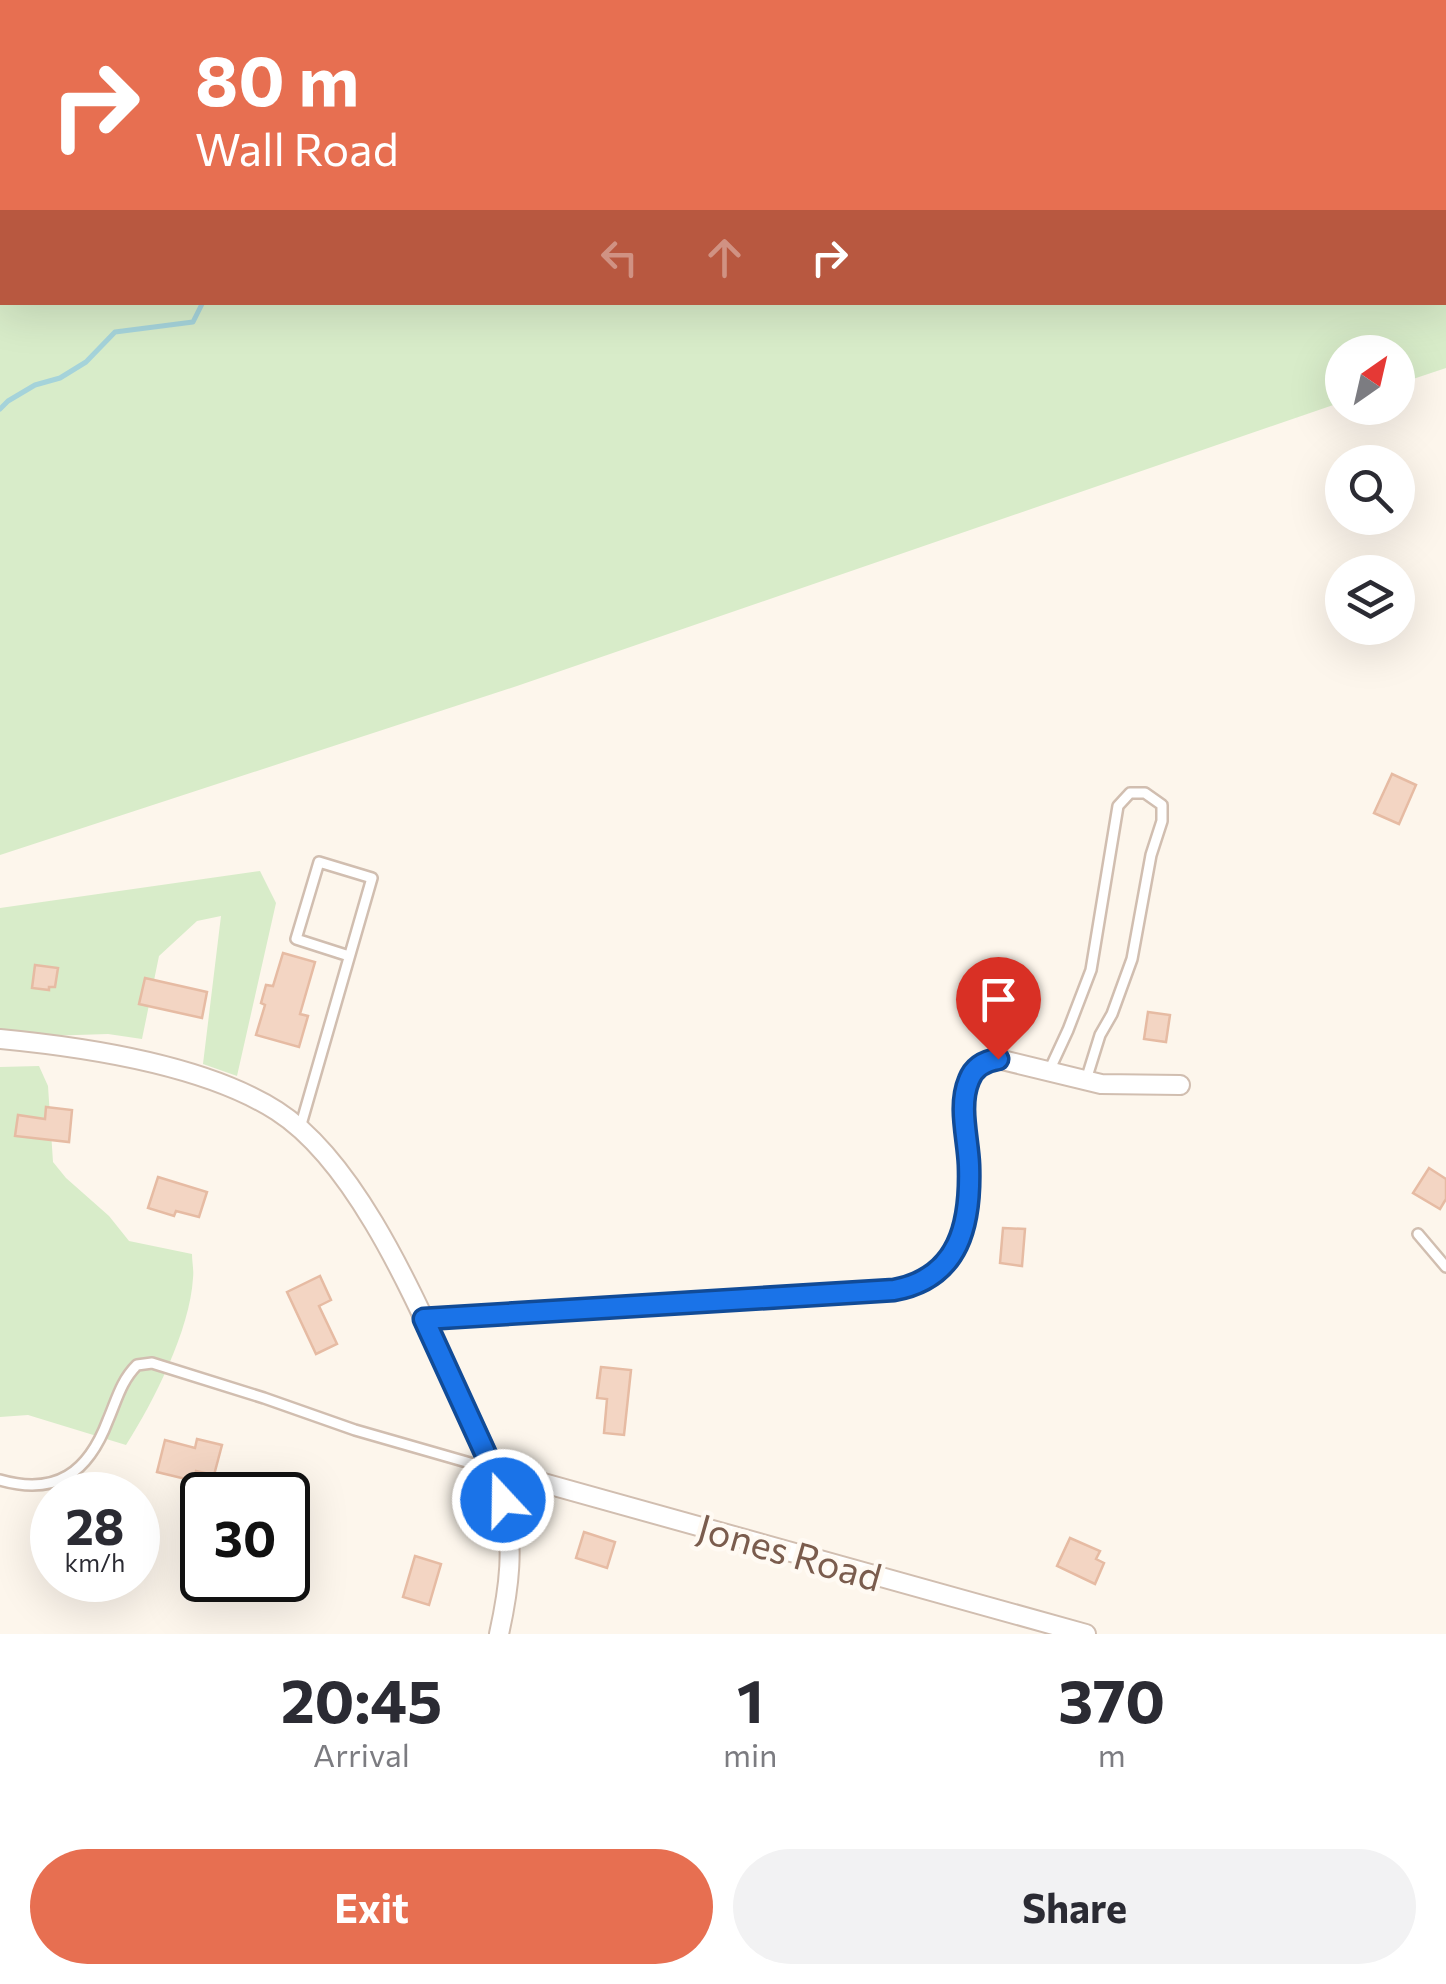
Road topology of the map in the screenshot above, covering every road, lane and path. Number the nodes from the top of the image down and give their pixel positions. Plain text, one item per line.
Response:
1 (349, 956) junction
2 (0, 1039) edge
3 (1049, 1071) junction
4 (1086, 1080) junction
5 (1180, 1085) dead end
6 (300, 1128) junction
7 (1418, 1234) dead end
8 (1446, 1267) edge
9 (424, 1319) junction
10 (493, 1470) junction
11 (0, 1480) edge
12 (499, 1634) edge
13 (1086, 1634) edge

1 - 1 lane
1 - 6 lane
2 - 6 street
3 - 4 street
3 - 4 lane
3 - 9 street
4 - 5 street
6 - 9 street
7 - 8 lane
9 - 10 street
10 - 11 lane
10 - 12 street
10 - 13 street, Jones Road

